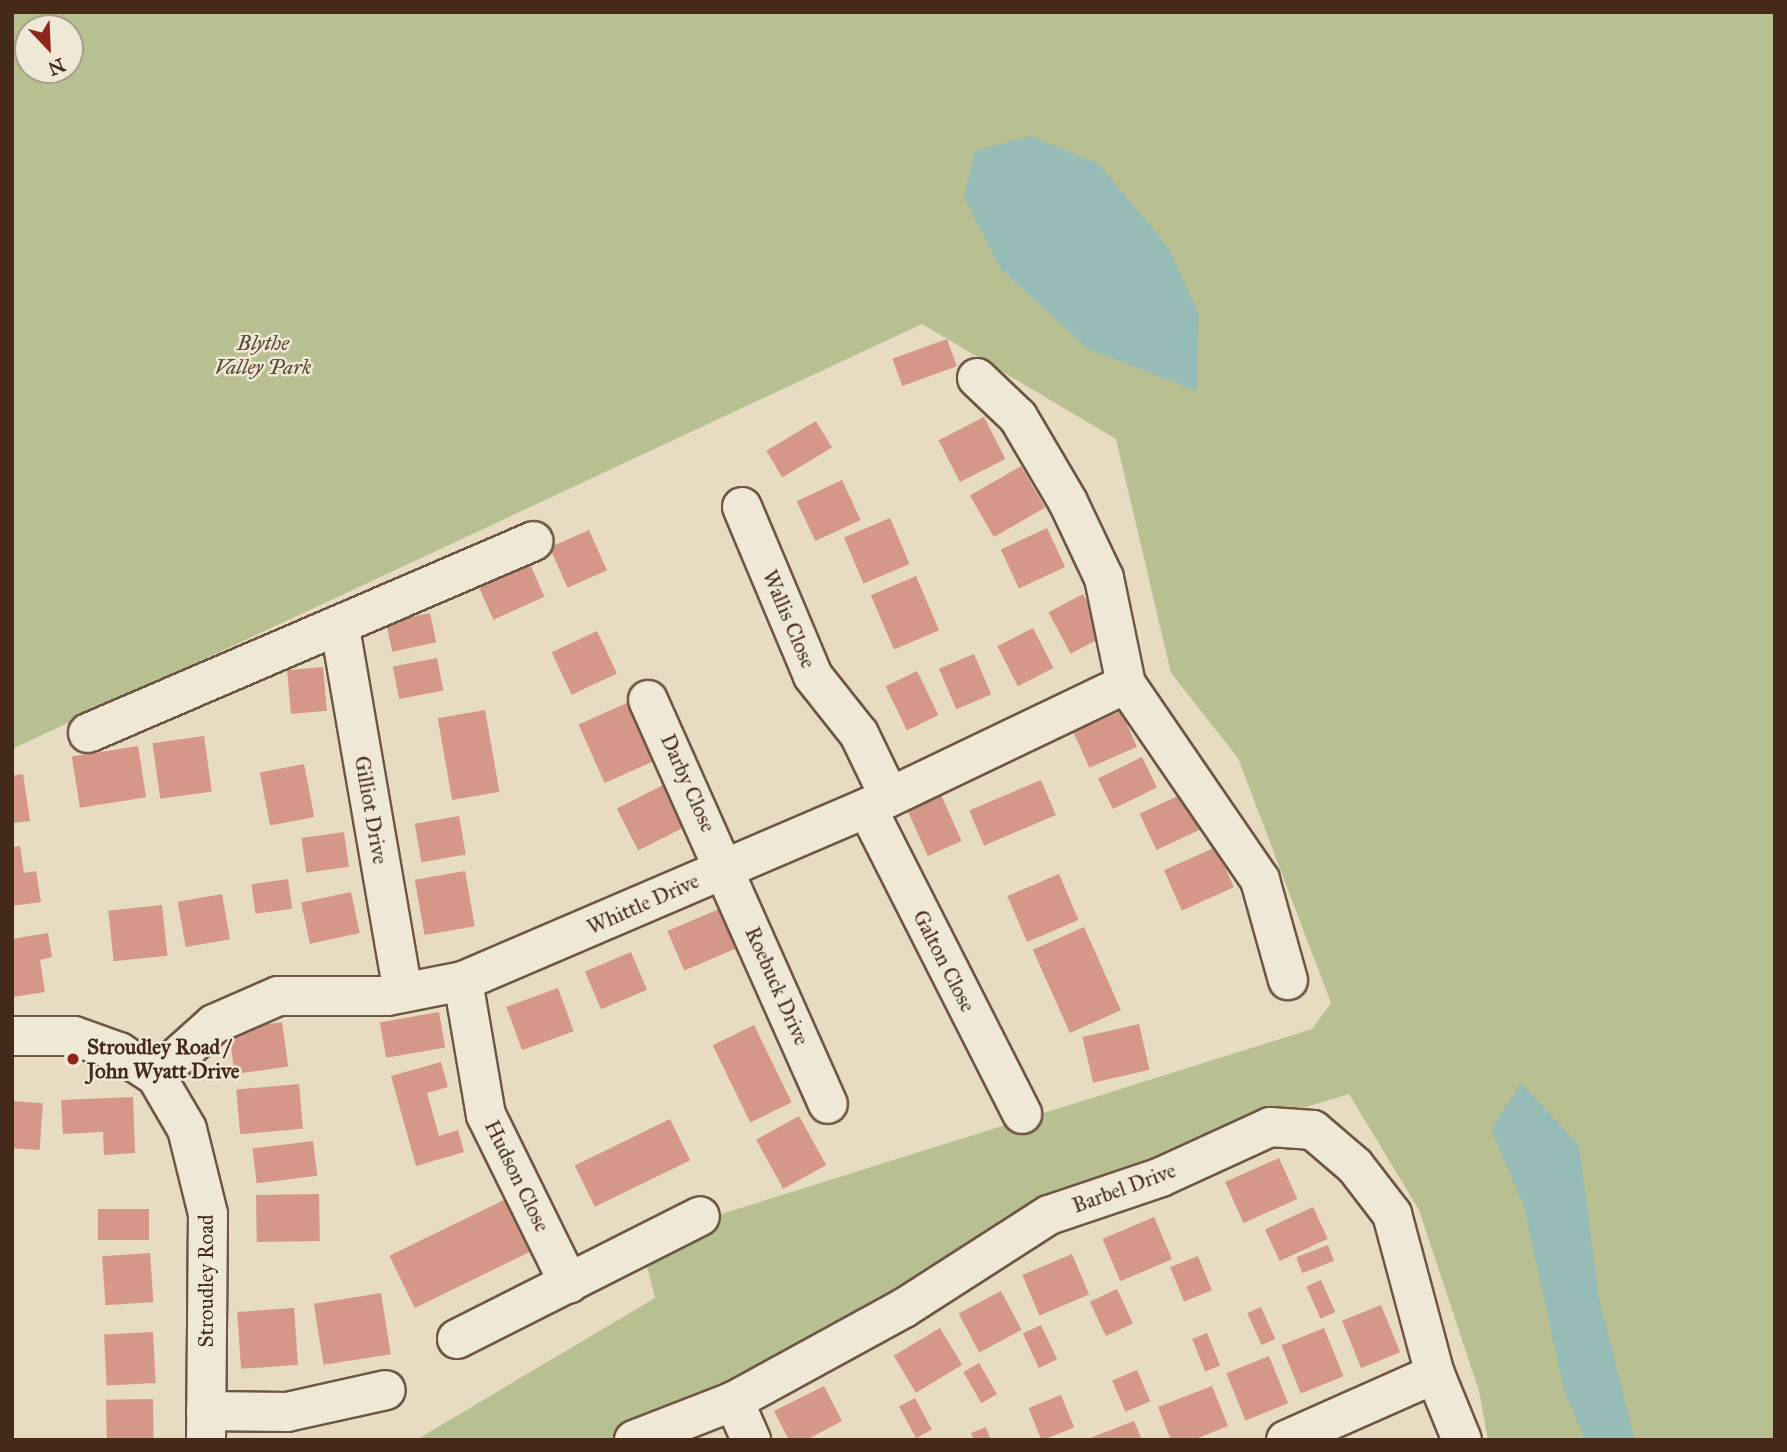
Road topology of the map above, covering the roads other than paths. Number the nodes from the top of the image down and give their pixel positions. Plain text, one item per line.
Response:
1 (977, 378) dead end
2 (742, 507) dead end
3 (533, 541) dead end
4 (340, 628) junction
5 (1126, 684) junction
6 (648, 700) dead end
7 (88, 733) dead end
8 (878, 802) junction
9 (725, 867) junction
10 (1289, 980) dead end
11 (463, 981) junction
12 (403, 993) junction
13 (12, 1036) edge
14 (156, 1076) junction
15 (828, 1104) dead end
16 (1022, 1114) dead end
17 (700, 1216) dead end
18 (569, 1284) junction
19 (457, 1339) dead end
20 (1434, 1374) junction
21 (386, 1390) dead end
22 (734, 1401) junction
23 (206, 1425) edge
24 (634, 1440) edge
25 (751, 1440) edge
26 (1286, 1440) edge
27 (1462, 1440) edge

1 - 5 street
2 - 8 street, Wallis Close
3 - 4 street
4 - 7 street
4 - 12 street, Gilliot Drive
5 - 8 street, Whittle Drive
5 - 10 street
6 - 9 street, Darby Close
8 - 9 street, Whittle Drive
8 - 16 street, Galton Close
9 - 11 street, Whittle Drive
9 - 15 street, Roebuck Drive
11 - 12 street, Whittle Drive
11 - 18 street, Hudson Close
12 - 14 street, Whittle Drive
13 - 14 street, Stroudley Road
14 - 23 street, Stroudley Road
17 - 18 street
18 - 19 street
20 - 22 street, Barbel Drive
20 - 26 street
20 - 27 street, Barbel Drive
21 - 23 street
22 - 24 street, Barbel Drive
22 - 25 street

